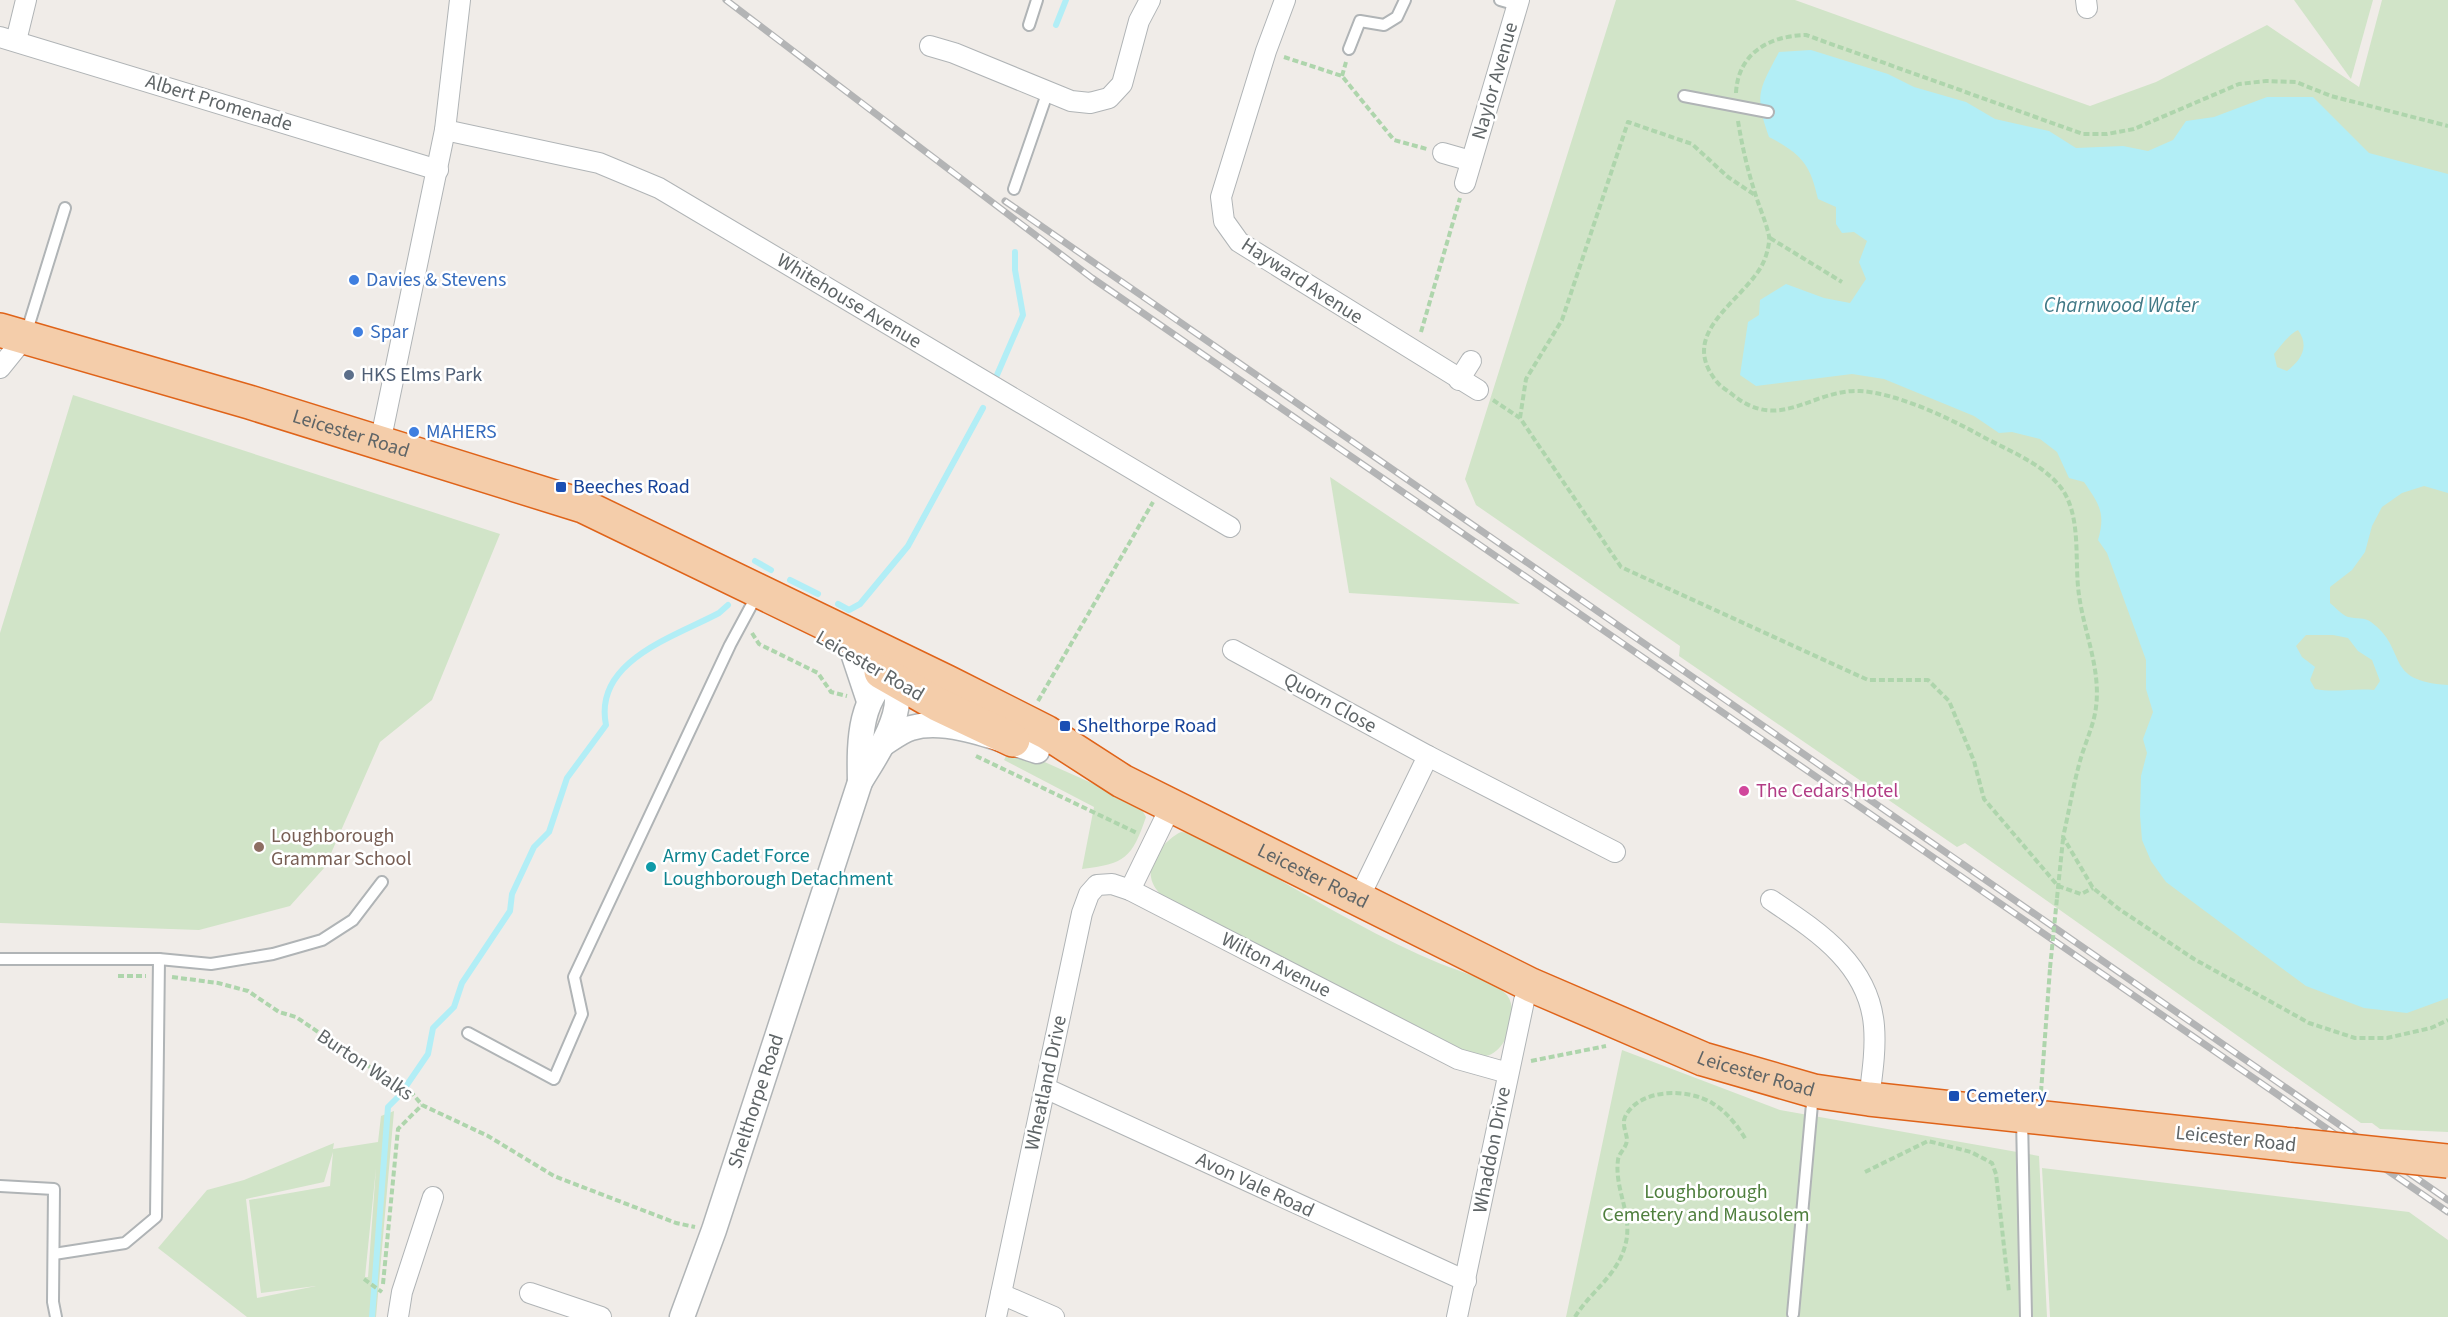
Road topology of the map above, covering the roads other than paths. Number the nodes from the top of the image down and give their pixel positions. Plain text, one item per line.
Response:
1 (26, 0) edge
2 (460, 0) edge
3 (1037, 0) edge
4 (1150, 0) edge
5 (1285, 0) edge
6 (1405, 0) edge
7 (1512, 2) edge
8 (1029, 25) dead end
9 (8, 39) edge
10 (930, 46) dead end
11 (1349, 49) dead end
12 (1048, 91) junction
13 (1684, 96) dead end
14 (1768, 112) dead end
15 (445, 130) junction
16 (1443, 153) road end
17 (1471, 161) junction
18 (438, 170) junction
19 (1465, 183) road end
20 (1014, 189) dead end
21 (65, 208) dead end
22 (13, 334) edge
23 (1471, 361) dead end
24 (0, 368) edge
25 (1459, 380) junction
26 (1478, 390) road end
27 (380, 443) junction
28 (1230, 527) dead end
29 (751, 605) junction
30 (857, 648) junction
31 (1233, 650) dead end
32 (891, 682) junction
33 (1031, 736) junction
34 (883, 744) junction
35 (1428, 756) junction
36 (860, 782) junction
37 (1171, 806) junction
38 (1615, 852) dead end
39 (382, 882) dead end
40 (1130, 890) junction
41 (1358, 900) junction
42 (1771, 900) dead end
43 (0, 959) edge
44 (159, 959) junction
45 (1531, 985) junction
46 (468, 1032) dead end
47 (1508, 1073) junction
48 (1045, 1088) junction
49 (1814, 1091) junction
50 (1869, 1099) junction
51 (2031, 1116) junction
52 (2448, 1161) edge
53 (0, 1186) edge
54 (433, 1197) dead end
55 (54, 1254) junction
56 (1466, 1281) junction
57 (530, 1293) dead end
58 (1001, 1294) junction
59 (1793, 1314) dead end
60 (56, 1317) edge
61 (398, 1317) edge
62 (601, 1317) edge
63 (682, 1317) edge
64 (996, 1317) edge
65 (1054, 1317) edge
66 (1457, 1317) edge
67 (2026, 1317) edge

1 - 9 street
2 - 15 street
3 - 8 lane
4 - 12 street
5 - 25 street, Hayward Avenue
6 - 11 lane
7 - 17 street, Naylor Avenue
9 - 18 street, Albert Promenade
10 - 12 street
12 - 20 lane
13 - 14 lane
15 - 18 street
15 - 28 street, Whitehouse Avenue
16 - 17 street, Naylor Avenue
17 - 19 street, Naylor Avenue
18 - 27 street
21 - 22 lane
22 - 24 street
22 - 27 highway, Leicester Road
23 - 25 street
25 - 26 street, Hayward Avenue
27 - 29 highway, Leicester Road
29 - 30 highway, Leicester Road
29 - 46 lane
30 - 32 highway, Leicester Road
30 - 32 street, Shelthorpe Road
31 - 35 street, Quorn Close
32 - 33 highway, Leicester Road
32 - 34 street, Shelthorpe Road
32 - 36 street, Shelthorpe Road
33 - 34 street, Shelthorpe Road
33 - 37 highway, Leicester Road
34 - 36 street, Shelthorpe Road
35 - 38 street, Quorn Close
35 - 41 street
36 - 63 street, Shelthorpe Road
37 - 40 street
37 - 41 highway, Leicester Road
39 - 44 lane
40 - 47 street, Wilton Avenue
40 - 48 street, Wheatland Drive
41 - 45 highway, Leicester Road
42 - 50 street
43 - 44 lane
44 - 55 lane
45 - 47 street, Whaddon Drive
45 - 49 highway, Leicester Road
47 - 56 street, Whaddon Drive
48 - 56 street, Avon Vale Road
48 - 58 street, Wheatland Drive
49 - 50 highway, Leicester Road
49 - 59 lane
50 - 51 highway, Leicester Road
51 - 52 highway, Leicester Road, bridge
51 - 67 lane
53 - 55 lane
54 - 61 street
55 - 60 lane
56 - 66 street, Whaddon Drive
57 - 62 street
58 - 64 street, Wheatland Drive
58 - 65 street

